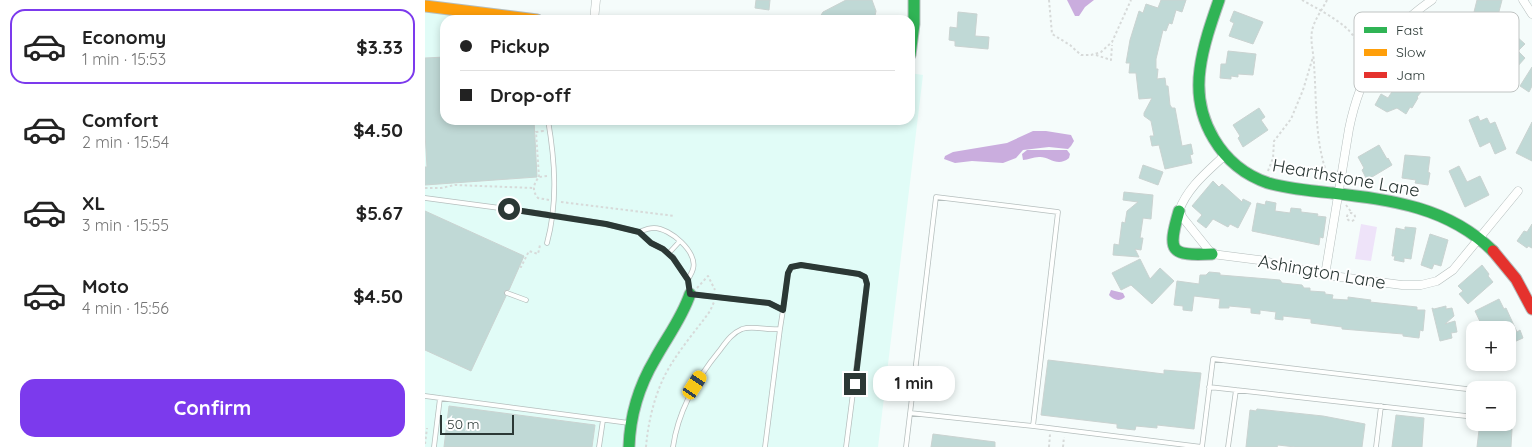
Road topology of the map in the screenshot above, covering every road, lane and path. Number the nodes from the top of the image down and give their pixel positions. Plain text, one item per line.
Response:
1 (596, 0) edge
2 (914, 0) edge
3 (1049, 0) edge
4 (1131, 0) edge
5 (1219, 0) edge
6 (1302, 0) edge
7 (1327, 0) edge
8 (1431, 0) edge
9 (1523, 0) edge
10 (425, 6) edge
11 (1322, 10) junction
12 (1414, 12) edge
13 (1532, 14) edge
14 (497, 15) edge
15 (594, 15) edge
16 (915, 15) edge
17 (1354, 38) edge
18 (1112, 42) junction
19 (1094, 55) junction
20 (1314, 55) junction
21 (1359, 92) edge
22 (549, 125) edge
23 (541, 126) dead end
24 (1224, 156) junction
25 (547, 176) junction
26 (554, 176) junction
27 (539, 177) junction
28 (1264, 182) junction
29 (547, 184) dead end
30 (425, 188) edge
31 (533, 188) junction
32 (1518, 191) dead end
33 (547, 192) dead end
34 (1338, 194) junction
35 (425, 198) edge
36 (547, 200) junction
37 (554, 201) junction
38 (1179, 210) junction
39 (1353, 213) dead end
40 (546, 214) junction
41 (552, 215) junction
42 (675, 216) dead end
43 (639, 232) junction
44 (1480, 239) junction
45 (680, 241) junction
46 (547, 243) dead end
47 (540, 245) dead end
48 (669, 253) junction
49 (1211, 254) junction
50 (519, 266) dead end
51 (1325, 275) junction
52 (688, 280) junction
53 (507, 293) dead end
54 (690, 294) junction
55 (715, 296) junction
56 (526, 300) dead end
57 (1532, 309) edge
58 (783, 310) junction
59 (780, 329) junction
60 (1209, 387) junction
61 (1466, 389) edge
62 (1236, 390) junction
63 (425, 396) edge
64 (440, 398) junction
65 (1381, 406) junction
66 (910, 413) junction
67 (1466, 416) edge
68 (603, 420) junction
69 (631, 424) junction
70 (1033, 426) junction
71 (427, 428) dead end
72 (1051, 428) junction
73 (1065, 430) junction
74 (425, 444) edge
75 (434, 447) edge
76 (599, 447) edge
77 (629, 447) edge
78 (646, 447) edge
79 (673, 447) edge
80 (765, 447) edge
81 (847, 447) edge
82 (906, 447) edge
83 (1049, 447) edge
84 (1063, 447) edge
85 (1202, 447) edge
86 (1228, 447) edge
87 (1376, 447) edge

1 - 15 street
2 - 16 street
3 - 19 path
4 - 18 path
5 - 24 street, Hearthstone Lane
6 - 11 path
7 - 11 path
8 - 12 street
9 - 13 street
10 - 14 street
11 - 17 path
11 - 20 path
18 - 19 path
18 - 19 path
20 - 28 path
20 - 34 path
21 - 34 street
22 - 26 lane
23 - 27 path
24 - 28 street, Hearthstone Lane
24 - 38 street
25 - 26 path
25 - 27 path
25 - 29 path
26 - 37 lane
27 - 31 path
28 - 34 street, Hearthstone Lane
30 - 31 path
31 - 36 path
32 - 44 street, Ashington Lane
33 - 36 path
34 - 39 path
34 - 44 street, Hearthstone Lane
34 - 51 street
35 - 40 lane
36 - 37 path
36 - 40 path
37 - 41 lane
37 - 42 path
38 - 49 street
38 - 49 street
40 - 41 lane
41 - 43 lane
41 - 46 lane
43 - 45 lane
43 - 48 lane
44 - 51 street, Ashington Lane
44 - 57 street, Hearthstone Lane
45 - 48 lane
45 - 52 lane
47 - 50 path
48 - 52 lane
49 - 51 street, Ashington Lane
52 - 54 lane
53 - 56 lane
54 - 55 lane
54 - 55 path
54 - 69 street
55 - 58 lane
55 - 78 path
58 - 59 lane
58 - 81 lane
59 - 79 lane
59 - 80 lane
60 - 61 lane
60 - 62 lane
60 - 85 lane
62 - 65 lane
62 - 86 lane
63 - 64 lane
64 - 68 lane
64 - 75 lane
65 - 67 lane
65 - 87 lane
66 - 70 lane
66 - 70 lane
66 - 82 lane
68 - 69 lane
68 - 76 lane
69 - 77 street
70 - 72 lane
71 - 74 path
72 - 73 lane
72 - 83 path
73 - 84 path
73 - 85 lane

